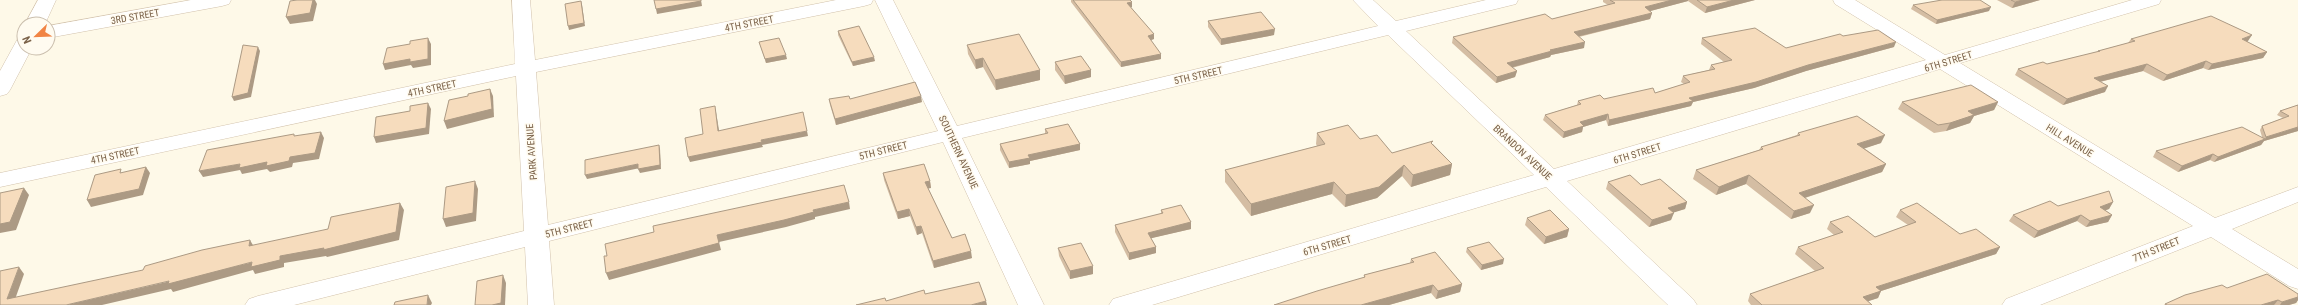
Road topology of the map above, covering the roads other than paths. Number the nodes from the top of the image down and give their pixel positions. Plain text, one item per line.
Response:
1 (47, 0) edge
2 (222, 0) edge
3 (521, 0) edge
4 (864, 0) edge
5 (884, 0) edge
6 (1362, 0) edge
7 (1509, 0) edge
8 (1842, 0) edge
9 (2152, 0) edge
10 (38, 16) edge
11 (1392, 29) junction
12 (56, 31) edge
13 (18, 56) edge
14 (1942, 62) junction
15 (526, 68) junction
16 (0, 90) edge
17 (950, 134) junction
18 (1551, 179) junction
19 (0, 180) edge
20 (2298, 194) edge
21 (2211, 227) junction
22 (537, 236) junction
23 (2298, 280) edge
24 (258, 305) edge
25 (541, 305) edge
26 (1031, 305) edge
27 (1122, 305) edge
28 (1684, 305) edge
29 (2014, 305) edge

1 - 10 street
2 - 12 street, 3RD STREET
3 - 15 street, PARK AVENUE
4 - 15 street, 4TH STREET
5 - 17 street, SOUTHERN AVENUE
6 - 11 street, BRANDON AVENUE
7 - 11 street, 5TH STREET
8 - 14 street, HILL AVENUE
9 - 14 street, 6TH STREET
11 - 17 street, 5TH STREET
11 - 18 street, BRANDON AVENUE
13 - 16 street
14 - 18 street, 6TH STREET
14 - 21 street, HILL AVENUE
15 - 19 street, 4TH STREET
15 - 22 street, PARK AVENUE
17 - 22 street, 5TH STREET
17 - 26 street, SOUTHERN AVENUE
18 - 27 street, 6TH STREET
18 - 28 street, BRANDON AVENUE
20 - 21 street, 7TH STREET
21 - 23 street, HILL AVENUE
21 - 29 street, 7TH STREET
22 - 24 street, 5TH STREET
22 - 25 street, PARK AVENUE

